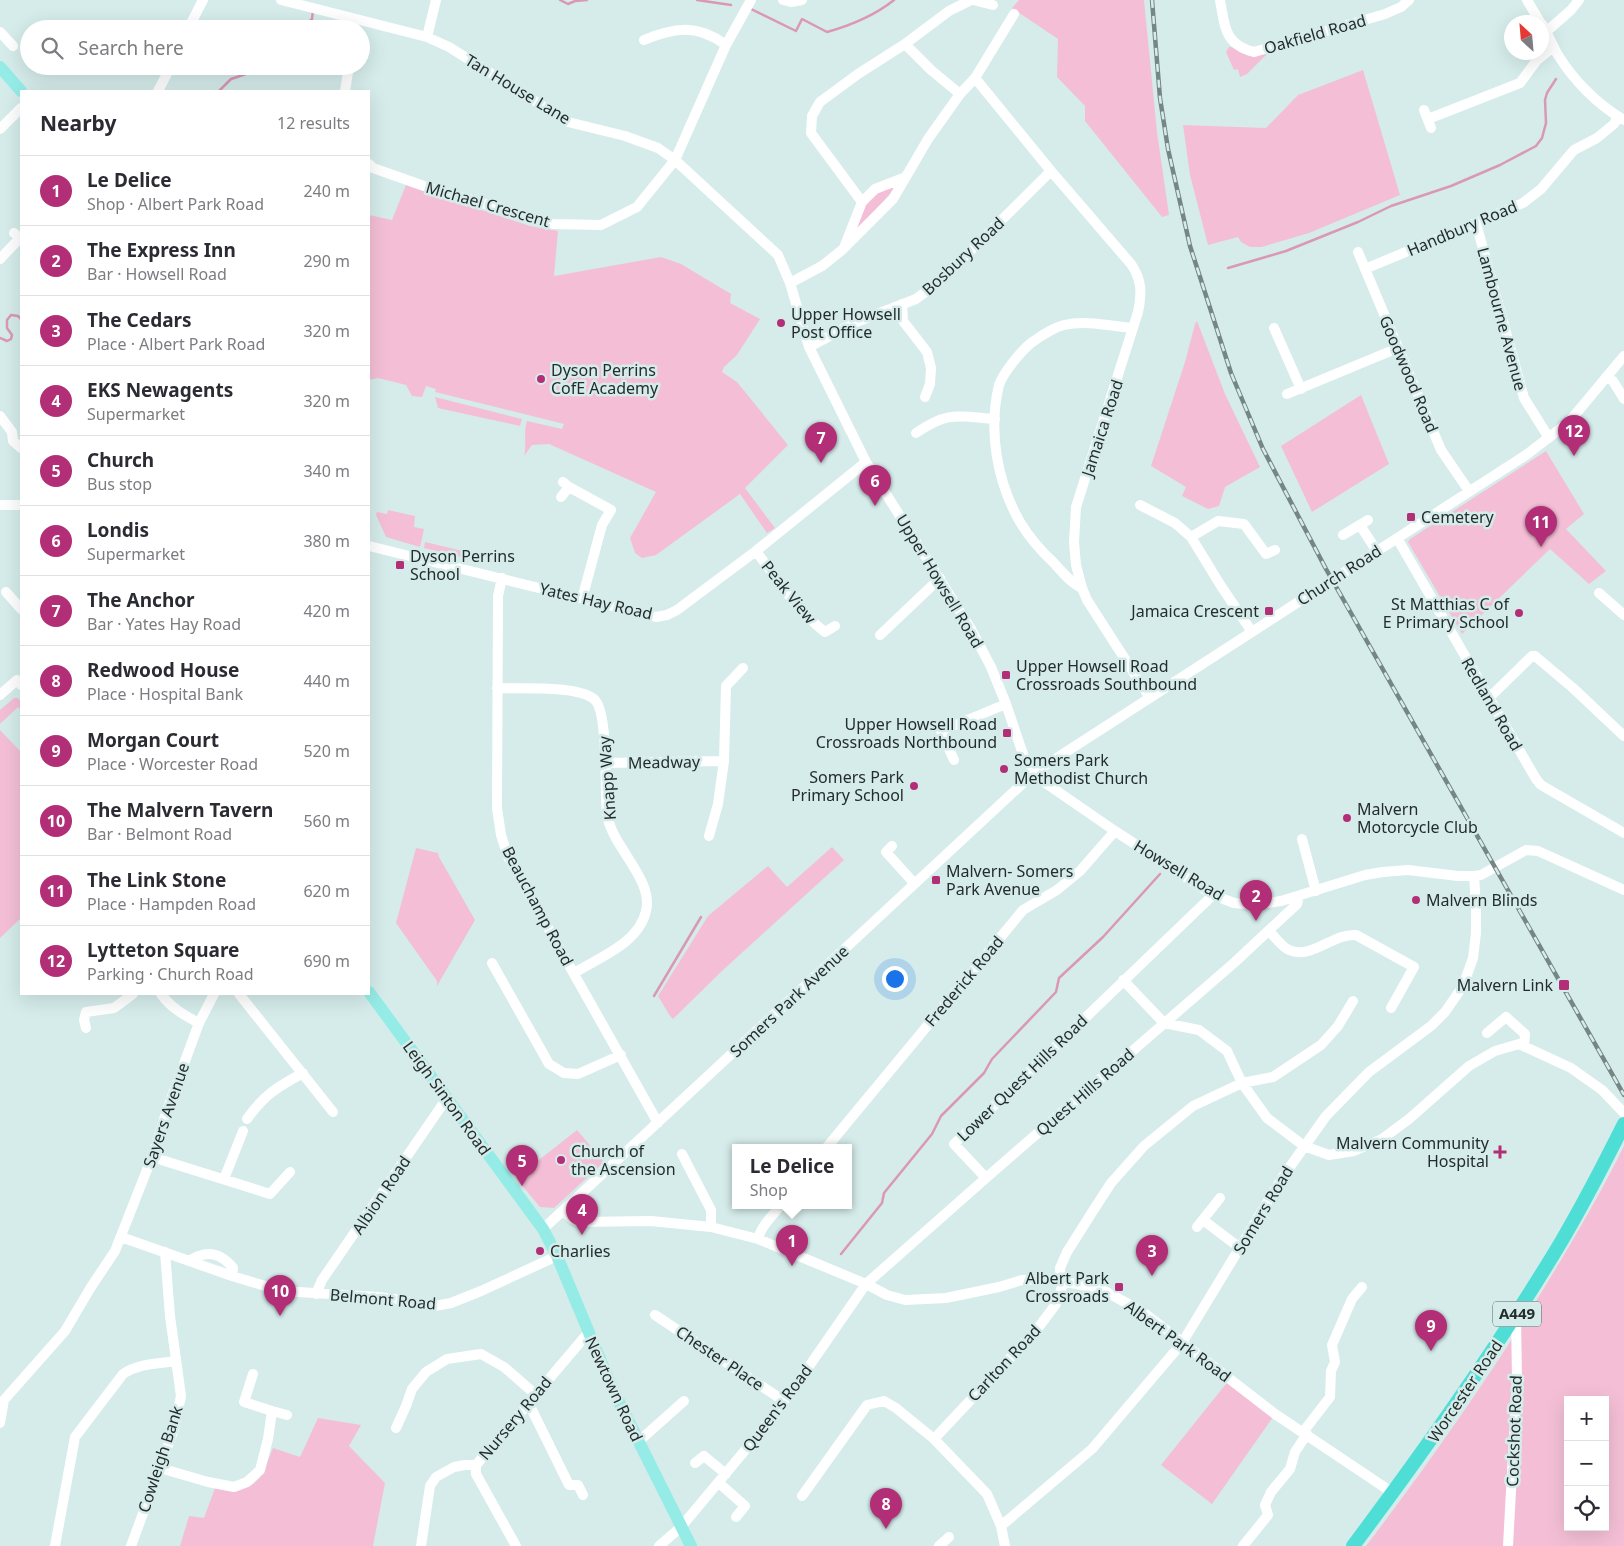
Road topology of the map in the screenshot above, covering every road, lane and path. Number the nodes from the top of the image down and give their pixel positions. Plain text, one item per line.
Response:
1 (202, 0) edge
2 (281, 0) edge
3 (436, 0) edge
4 (751, 0) edge
5 (783, 0) edge
6 (802, 0) edge
7 (972, 0) edge
8 (1220, 0) edge
9 (1410, 0) edge
10 (1527, 0) edge
11 (1578, 0) edge
12 (993, 5) dead end
13 (1014, 14) dead end
14 (1536, 15) edge
15 (192, 20) edge
16 (345, 20) edge
17 (1549, 23) edge
18 (370, 27) edge
19 (0, 32) edge
20 (427, 37) junction
21 (1549, 39) edge
22 (644, 40) dead end
23 (905, 44) junction
24 (726, 45) junction
25 (12, 47) dead end
26 (1553, 47) junction
27 (0, 67) edge
28 (166, 75) edge
29 (348, 75) edge
30 (975, 78) junction
31 (20, 90) edge
32 (158, 90) edge
33 (345, 90) edge
34 (960, 94) junction
35 (20, 109) edge
36 (1428, 119) dead end
37 (1621, 119) edge
38 (0, 129) edge
39 (675, 160) junction
40 (370, 165) edge
41 (1051, 171) junction
42 (906, 177) junction
43 (862, 202) junction
44 (1476, 223) junction
45 (18, 237) edge
46 (842, 250) junction
47 (1358, 252) dead end
48 (0, 259) edge
49 (1365, 269) junction
50 (790, 283) junction
51 (902, 304) junction
52 (1132, 328) junction
53 (1273, 328) dead end
54 (809, 347) junction
55 (1398, 348) junction
56 (1624, 356) edge
57 (1606, 377) junction
58 (1301, 389) junction
59 (1287, 394) dead end
60 (925, 397) dead end
61 (1624, 399) edge
62 (0, 416) edge
63 (995, 419) junction
64 (916, 433) dead end
65 (1549, 438) junction
66 (20, 447) edge
67 (866, 462) junction
68 (1469, 491) junction
69 (561, 497) dead end
70 (0, 505) edge
71 (20, 505) edge
72 (1140, 505) dead end
73 (1343, 535) dead end
74 (1190, 537) junction
75 (1397, 538) junction
76 (370, 546) edge
77 (756, 550) junction
78 (1275, 550) dead end
79 (1376, 550) junction
80 (502, 578) junction
81 (940, 578) junction
82 (1082, 588) junction
83 (6, 592) dead end
84 (1599, 593) dead end
85 (582, 599) junction
86 (20, 607) edge
87 (1624, 615) edge
88 (835, 626) dead end
89 (1252, 632) junction
90 (880, 635) dead end
91 (743, 668) dead end
92 (20, 680) edge
93 (497, 688) junction
94 (0, 695) edge
95 (1150, 698) junction
96 (1489, 698) junction
97 (1006, 704) junction
98 (1624, 736) edge
99 (954, 760) dead end
100 (724, 761) junction
101 (605, 763) junction
102 (1035, 772) junction
103 (1115, 831) junction
104 (1624, 833) edge
105 (709, 836) dead end
106 (1302, 839) dead end
107 (892, 846) dead end
108 (1474, 876) junction
109 (914, 883) junction
110 (1624, 890) edge
111 (1316, 891) junction
112 (1213, 895) junction
113 (1299, 896) junction
114 (1269, 931) junction
115 (492, 963) dead end
116 (574, 973) junction
117 (1123, 980) junction
118 (370, 993) edge
119 (132, 995) edge
120 (162, 995) edge
121 (213, 995) edge
122 (240, 995) edge
123 (1354, 1001) dead end
124 (1391, 1008) dead end
125 (199, 1023) junction
126 (1164, 1023) junction
127 (86, 1028) dead end
128 (1487, 1033) dead end
129 (1524, 1046) junction
130 (621, 1055) junction
131 (303, 1073) junction
132 (1242, 1083) junction
133 (447, 1098) junction
134 (333, 1112) dead end
135 (1624, 1113) edge
136 (247, 1119) dead end
137 (658, 1122) junction
138 (1624, 1124) edge
139 (243, 1131) dead end
140 (829, 1144) edge
141 (1304, 1146) junction
142 (682, 1154) dead end
143 (152, 1157) junction
144 (290, 1172) dead end
145 (986, 1178) junction
146 (224, 1180) junction
147 (1220, 1198) dead end
148 (778, 1209) edge
149 (563, 1210) junction
150 (711, 1227) junction
151 (543, 1228) junction
152 (121, 1237) junction
153 (758, 1239) junction
154 (1240, 1248) junction
155 (165, 1252) junction
156 (557, 1256) junction
157 (1062, 1280) junction
158 (866, 1284) junction
159 (1362, 1287) dead end
160 (316, 1294) junction
161 (655, 1315) dead end
162 (1516, 1315) junction
163 (588, 1333) junction
164 (1182, 1343) junction
165 (176, 1361) junction
166 (253, 1374) dead end
167 (531, 1398) junction
168 (684, 1401) dead end
169 (784, 1401) junction
170 (272, 1411) junction
171 (287, 1415) dead end
172 (0, 1423) edge
173 (396, 1428) dead end
174 (1305, 1433) junction
175 (934, 1439) junction
176 (638, 1442) junction
177 (695, 1463) dead end
178 (476, 1466) junction
179 (160, 1468) junction
180 (726, 1474) junction
181 (719, 1482) junction
182 (1392, 1493) junction
183 (807, 1494) dead end
184 (583, 1495) dead end
185 (736, 1517) dead end
186 (1001, 1526) junction
187 (681, 1527) junction
188 (949, 1537) dead end
189 (513, 1542) edge
190 (55, 1546) edge
191 (131, 1546) edge
192 (421, 1546) edge
193 (503, 1546) edge
194 (658, 1546) edge
195 (691, 1546) edge
196 (938, 1546) edge
197 (1005, 1546) edge
198 (1243, 1546) edge
199 (1353, 1546) edge
200 (1508, 1546) edge

1 - 15 street
2 - 16 street, Tan House Lane
3 - 20 street
4 - 24 street, Michael Crescent
5 - 6 street
7 - 12 street
7 - 23 street
8 - 9 street, Oakfield Road
10 - 14 street
11 - 17 street
13 - 30 street
18 - 20 street, Tan House Lane
19 - 25 street
20 - 39 street, Tan House Lane
21 - 26 street
22 - 24 street
23 - 34 street
23 - 43 street
24 - 39 street, Michael Crescent
26 - 36 street
26 - 37 street
27 - 31 main road
28 - 32 street
29 - 33 street
30 - 34 street
30 - 41 street, Jamaica Road
34 - 42 street
35 - 38 street
37 - 44 street, Handbury Road
39 - 40 street, Michael Crescent
39 - 50 street, Tan House Lane
41 - 51 street, Bosbury Road
41 - 52 street, Jamaica Road
42 - 43 street
42 - 46 street
43 - 46 street
44 - 49 street, Handbury Road
44 - 65 street, Lambourne Avenue
45 - 48 street
46 - 50 street
47 - 49 street, Goodwood Road
49 - 55 street, Goodwood Road
50 - 54 street, Upper Howsell Road
51 - 54 street, Bosbury Road
51 - 60 street
52 - 63 street
52 - 82 street, Jamaica Road
53 - 58 street
54 - 67 street, Upper Howsell Road
55 - 58 street
55 - 68 street, Goodwood Road
56 - 57 street, Church Road
57 - 61 street
57 - 65 street, Church Road
58 - 59 street
62 - 66 street
63 - 64 street
63 - 82 street
65 - 68 street, Church Road
67 - 77 street, Yates Hay Road
67 - 81 street, Upper Howsell Road
68 - 75 street, Church Road
69 - 85 street
70 - 71 street
72 - 74 street
73 - 79 street
74 - 78 street
74 - 89 street
75 - 79 street, Church Road
75 - 96 street, Redland Road
76 - 80 street, Yates Hay Road
77 - 85 street, Yates Hay Road
77 - 88 street, Peak View
79 - 89 street, Church Road
80 - 85 street, Yates Hay Road
80 - 93 street, Beauchamp Road
81 - 90 street
81 - 97 street, Upper Howsell Road
82 - 95 street, Jamaica Road
83 - 86 street
84 - 87 street
89 - 95 street, Church Road
91 - 100 street, Meadway
92 - 94 street
93 - 101 street, Knapp Way
93 - 116 street, Beauchamp Road
95 - 102 street, Church Road
96 - 98 street
96 - 104 street, Redland Road
97 - 99 street
97 - 102 street, Upper Howsell Road
100 - 101 street, Meadway
100 - 105 street, Meadway
101 - 116 street, Knapp Way
102 - 103 street, Howsell Road
102 - 109 street, Somers Park Avenue
103 - 112 street, Howsell Road
103 - 140 street, Frederick Road
106 - 111 street
107 - 109 street
108 - 110 street, Howsell Road
108 - 111 street, Howsell Road
108 - 141 street, Somers Road
109 - 137 street, Somers Park Avenue
111 - 113 street, Howsell Road
112 - 113 street, Howsell Road
112 - 117 street, Lower Quest Hills Road
113 - 114 street, Quest Hills Road
114 - 124 street
114 - 126 street, Quest Hills Road
115 - 130 street
116 - 130 street, Beauchamp Road
117 - 126 street
117 - 145 street, Lower Quest Hills Road
118 - 133 main road, Leigh Sinton Road
119 - 127 street
120 - 125 street
121 - 125 street, Sayers Avenue
122 - 131 street
123 - 132 street, Carlton Road
125 - 143 street, Sayers Avenue
126 - 132 street
126 - 145 street, Quest Hills Road
128 - 129 street
129 - 135 street
129 - 141 street
130 - 137 street, Beauchamp Road
131 - 134 street
131 - 136 street
132 - 141 street
132 - 157 street, Carlton Road
133 - 151 main road, Leigh Sinton Road
133 - 160 street, Albion Road
137 - 149 street, Somers Park Avenue
138 - 162 highway, Worcester Road / A449
139 - 146 street
141 - 154 street, Somers Road
142 - 150 street
143 - 146 street
143 - 152 street, Sayers Avenue
144 - 146 street
145 - 158 street, Quest Hills Road
147 - 154 street
148 - 153 street
149 - 150 street, Albert Park Road
149 - 151 street, Somers Park Avenue
150 - 153 street, Albert Park Road
151 - 156 main road, Newtown Road
152 - 155 street, Belmont Road
152 - 172 street, Sayers Avenue
153 - 158 street, Albert Park Road
154 - 164 street, Somers Road
155 - 160 street, Belmont Road
155 - 165 street, Cowleigh Bank
156 - 160 street, Belmont Road
156 - 163 main road, Newtown Road
157 - 158 street, Albert Park Road
157 - 164 street, Albert Park Road
157 - 175 street, Carlton Road
158 - 169 street, Queen's Road
159 - 174 street
161 - 169 street, Chester Place
162 - 182 highway, Worcester Road / A449
162 - 200 street, Cockshot Road
163 - 167 street, Nursery Road
163 - 176 main road, Newtown Road
164 - 174 street, Albert Park Road
164 - 186 street, Somers Road
165 - 179 street, Cowleigh Bank
165 - 190 street
166 - 170 street
167 - 173 street
167 - 178 street, Nursery Road
167 - 184 street
168 - 176 street
169 - 180 street, Queen's Road
170 - 171 street
170 - 179 street
174 - 182 street, Albert Park Road
174 - 198 street
175 - 183 street
175 - 186 street
176 - 187 main road, Newtown Road
177 - 180 street
178 - 189 street, Nursery Road
178 - 192 street
179 - 191 street, Cowleigh Bank
180 - 181 street, Queen's Road
181 - 185 street
181 - 187 street, Queen's Road
182 - 199 highway, Worcester Road / A449
186 - 197 street
187 - 194 street, Queen's Road
187 - 195 main road, Newtown Road
188 - 196 street
189 - 193 street, Nursery Road

